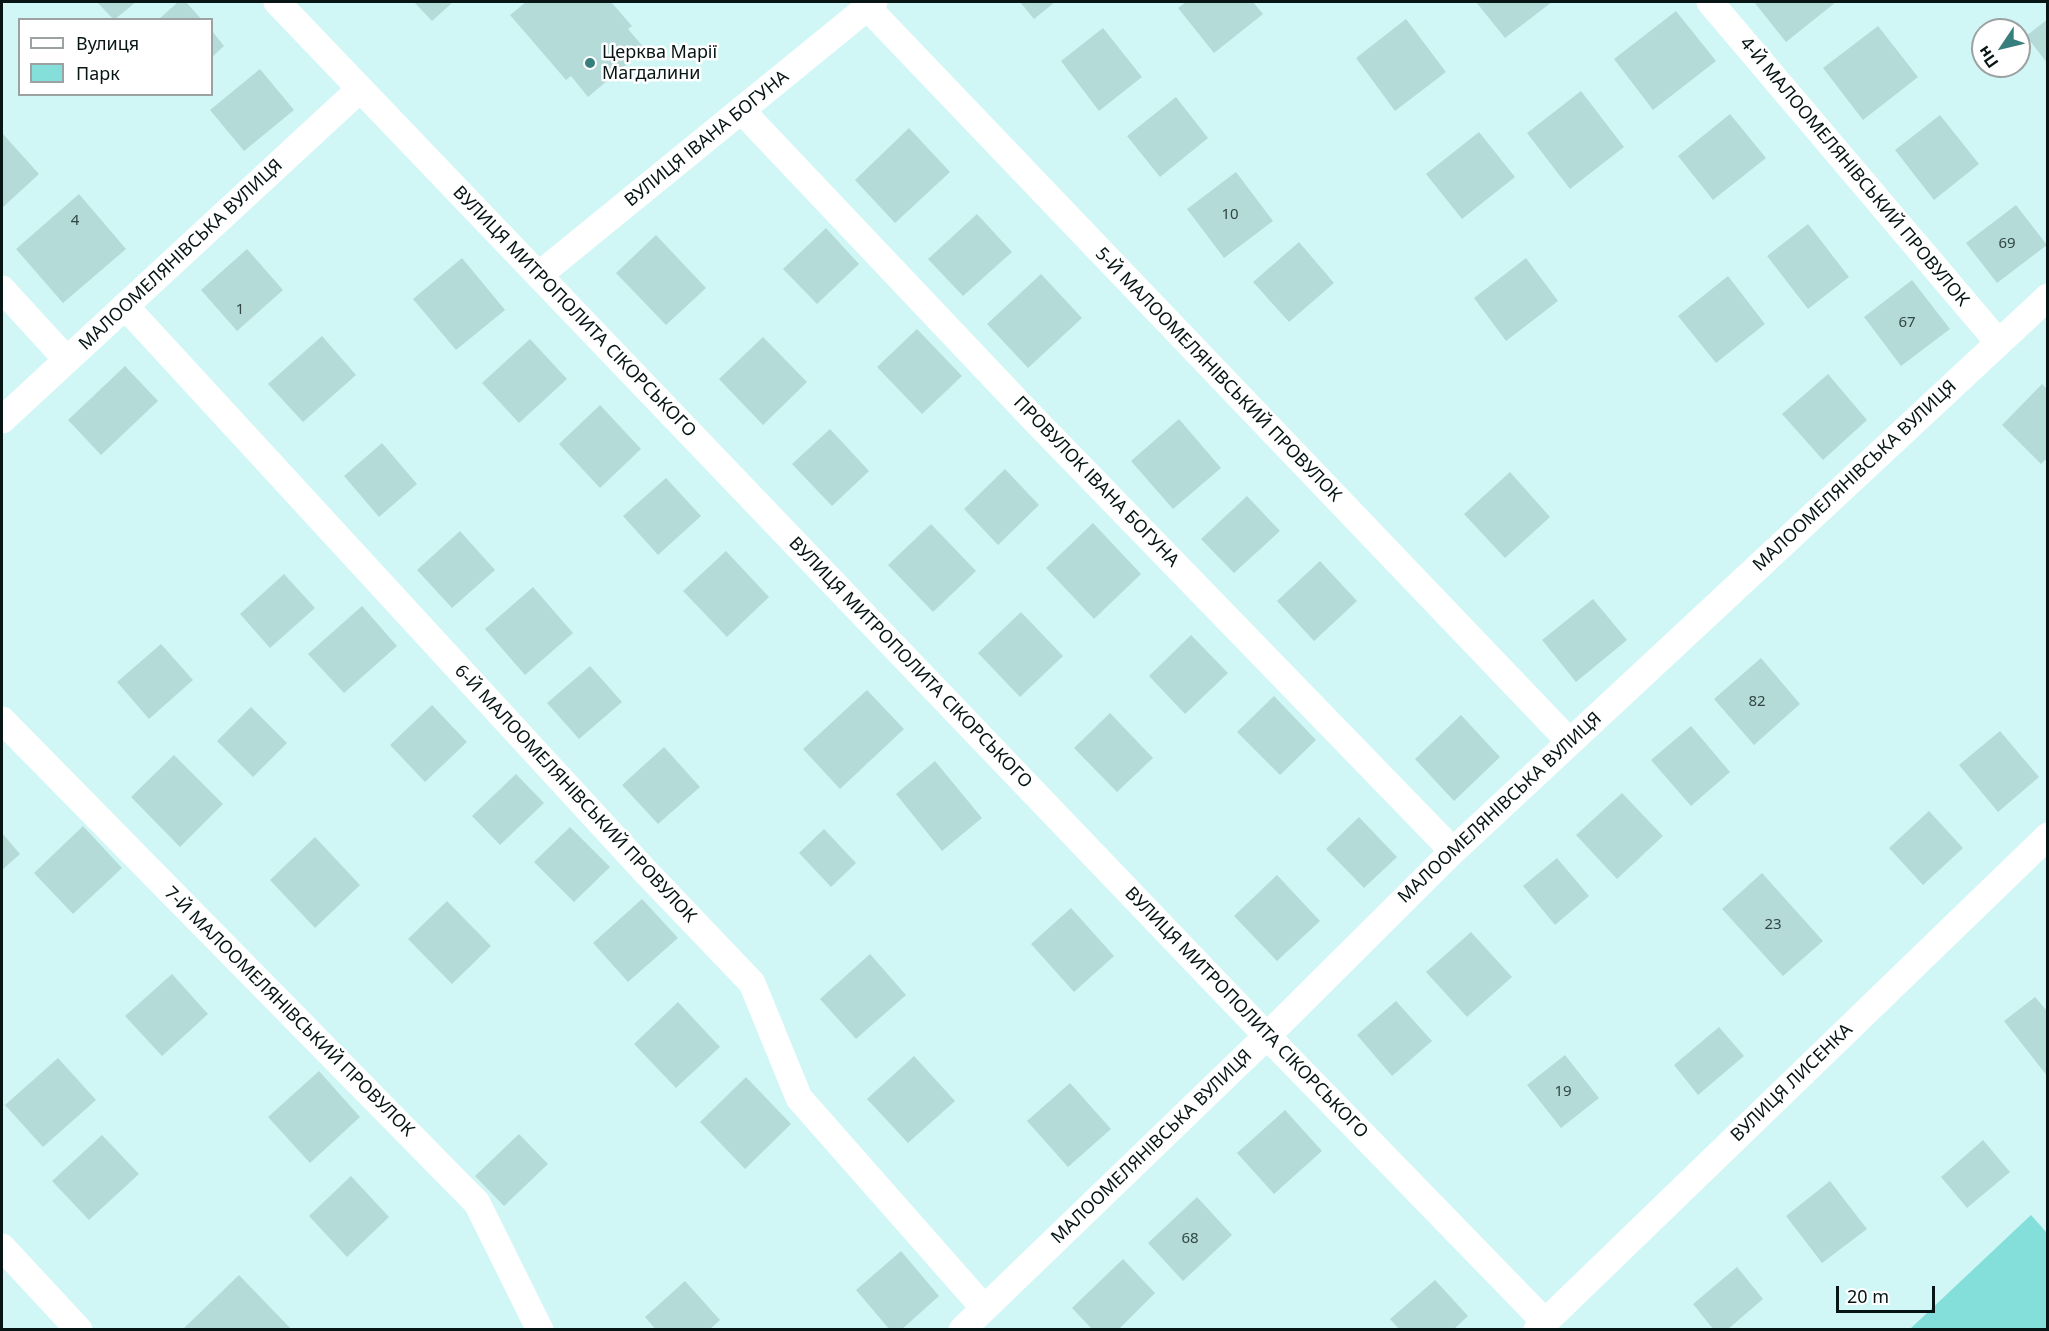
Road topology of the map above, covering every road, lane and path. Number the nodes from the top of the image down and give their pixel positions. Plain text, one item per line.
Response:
1 (277, 2) edge
2 (1710, 2) edge
3 (871, 4) edge
4 (360, 89) junction
5 (741, 111) junction
6 (539, 275) junction
7 (2, 289) edge
8 (2048, 297) edge
9 (125, 306) junction
10 (1999, 343) junction
11 (67, 360) junction
12 (2, 420) edge
13 (2, 720) edge
14 (1569, 742) junction
15 (2048, 836) edge
16 (1453, 851) junction
17 (1267, 1036) junction
18 (2, 1247) edge
19 (984, 1308) junction
20 (1541, 1326) edge
21 (79, 1329) edge
22 (540, 1329) edge
23 (962, 1329) edge

1 - 4 street, ВУЛИЦЯ МИТРОПОЛИТА СІКОРСЬКОГО
2 - 10 street, 4-Й МАЛООМЕЛЯНІВСЬКИЙ ПРОВУЛОК
3 - 5 street, ВУЛИЦЯ ІВАНА БОГУНА
3 - 14 street, 5-Й МАЛООМЕЛЯНІВСЬКИЙ ПРОВУЛОК
4 - 6 street, ВУЛИЦЯ МИТРОПОЛИТА СІКОРСЬКОГО
4 - 9 street, МАЛООМЕЛЯНІВСЬКА ВУЛИЦЯ
5 - 6 street, ВУЛИЦЯ ІВАНА БОГУНА
5 - 16 street, ПРОВУЛОК ІВАНА БОГУНА
6 - 17 street, ВУЛИЦЯ МИТРОПОЛИТА СІКОРСЬКОГО
7 - 11 street
8 - 10 street, МАЛООМЕЛЯНІВСЬКА ВУЛИЦЯ
9 - 11 street, МАЛООМЕЛЯНІВСЬКА ВУЛИЦЯ
9 - 19 street, 6-Й МАЛООМЕЛЯНІВСЬКИЙ ПРОВУЛОК
10 - 14 street, МАЛООМЕЛЯНІВСЬКА ВУЛИЦЯ
11 - 12 street, МАЛООМЕЛЯНІВСЬКА ВУЛИЦЯ
13 - 22 street, 7-Й МАЛООМЕЛЯНІВСЬКИЙ ПРОВУЛОК
14 - 16 street, МАЛООМЕЛЯНІВСЬКА ВУЛИЦЯ
15 - 20 street, ВУЛИЦЯ ЛИСЕНКА
16 - 17 street, МАЛООМЕЛЯНІВСЬКА ВУЛИЦЯ
17 - 19 street, МАЛООМЕЛЯНІВСЬКА ВУЛИЦЯ
17 - 20 street, ВУЛИЦЯ МИТРОПОЛИТА СІКОРСЬКОГО
18 - 21 street
19 - 23 street, МАЛООМЕЛЯНІВСЬКА ВУЛИЦЯ

